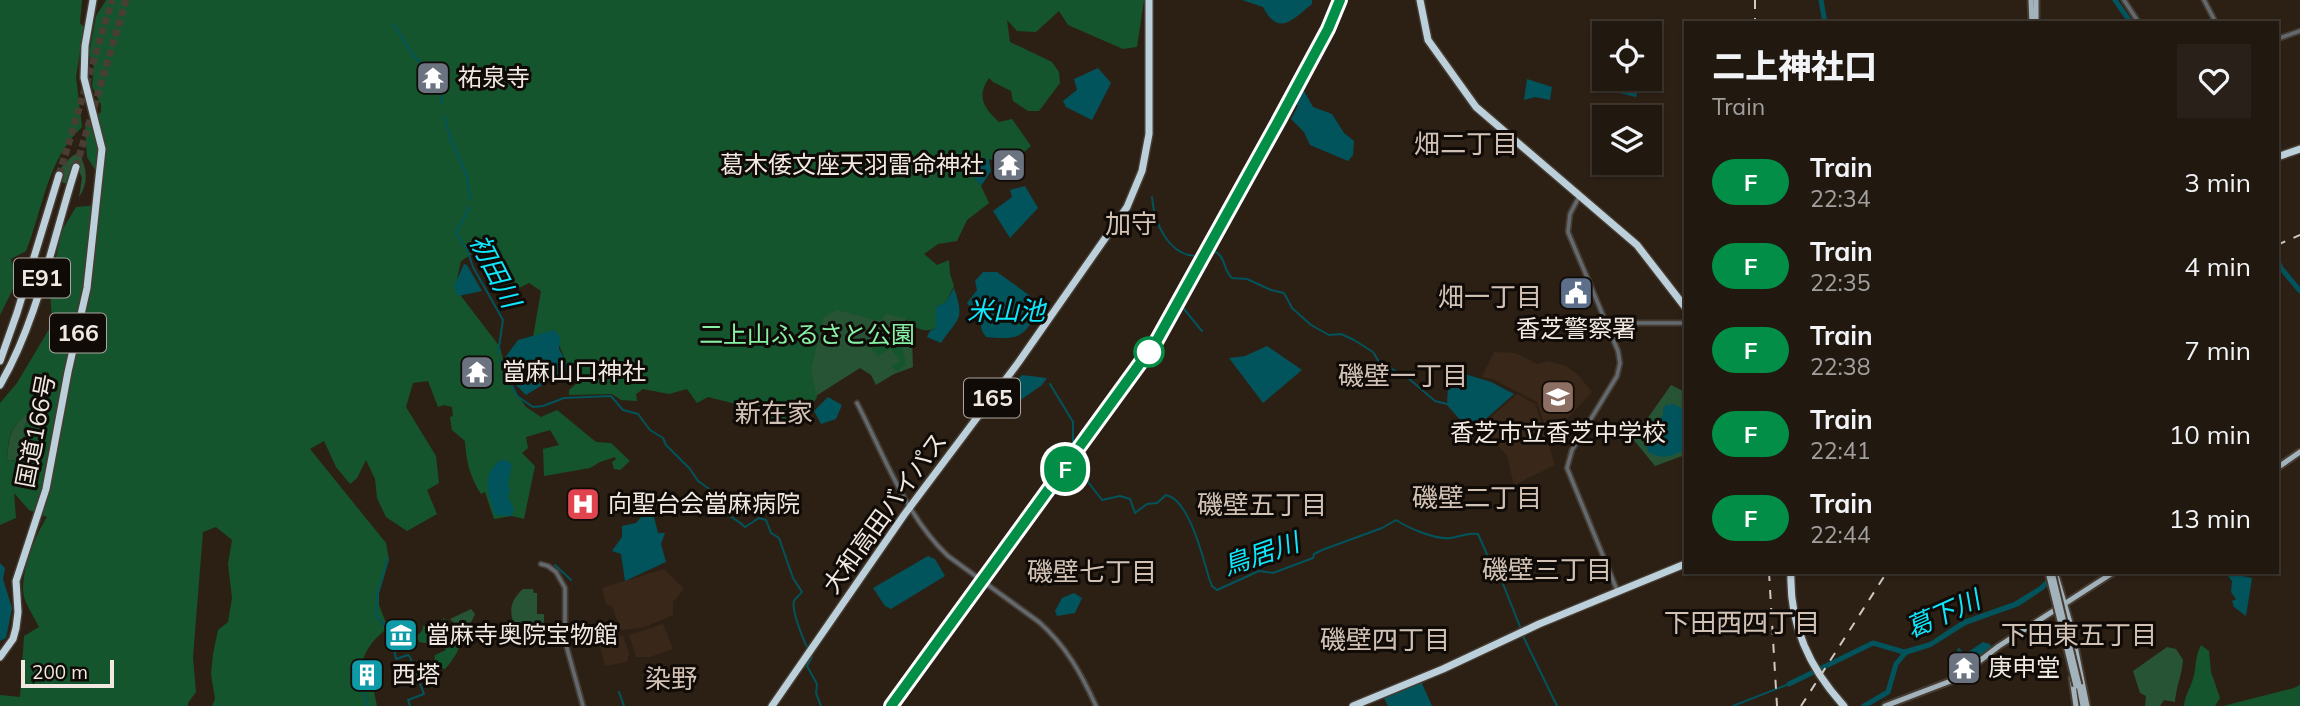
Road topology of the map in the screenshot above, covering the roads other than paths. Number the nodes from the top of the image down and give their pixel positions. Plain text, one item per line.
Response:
1 (93, 0) edge
2 (1149, 0) edge
3 (1420, 0) edge
4 (2033, 0) edge
5 (2124, 0) edge
6 (2204, 0) edge
7 (2035, 21) edge
8 (2138, 21) edge
9 (2215, 21) edge
10 (2300, 32) edge
11 (2279, 38) edge
12 (2300, 147) edge
13 (2279, 155) edge
14 (76, 167) tunnel mouth
15 (59, 176) tunnel mouth
16 (1580, 195) junction
17 (1684, 306) edge
18 (1608, 323) junction
19 (1684, 324) edge
20 (0, 361) edge
21 (0, 385) edge
22 (857, 403) dead end
23 (2300, 452) edge
24 (2279, 467) edge
25 (911, 507) junction
26 (541, 564) dead end
27 (1684, 564) edge
28 (1791, 574) edge
29 (2050, 574) edge
30 (2050, 574) edge
31 (2051, 574) edge
32 (2111, 574) edge
33 (1618, 591) junction
34 (2065, 604) junction
35 (2056, 609) junction
36 (0, 657) edge
37 (583, 706) edge
38 (772, 706) edge
39 (1096, 706) edge
40 (1353, 706) edge
41 (1844, 706) edge
42 (1885, 706) edge
43 (2081, 706) edge

1 - 36 highway, 国道166号 / 166
2 - 25 highway, 大和高田バイパス / 165
3 - 16 highway
4 - 7 main road
5 - 8 street
6 - 9 street
10 - 11 street
12 - 13 highway
14 - 21 highway, E91
15 - 20 highway, E91
16 - 17 highway
16 - 18 street
18 - 19 street
18 - 33 street
22 - 25 street
23 - 24 main road
25 - 38 highway, 大和高田バイパス / 165
25 - 39 street, bridge
26 - 37 street
27 - 33 highway
28 - 41 highway
29 - 35 main road, bridge
30 - 43 main road, bridge
31 - 34 main road, bridge
32 - 34 main road
33 - 40 highway
34 - 35 main road
34 - 43 main road
35 - 42 main road
35 - 43 main road

